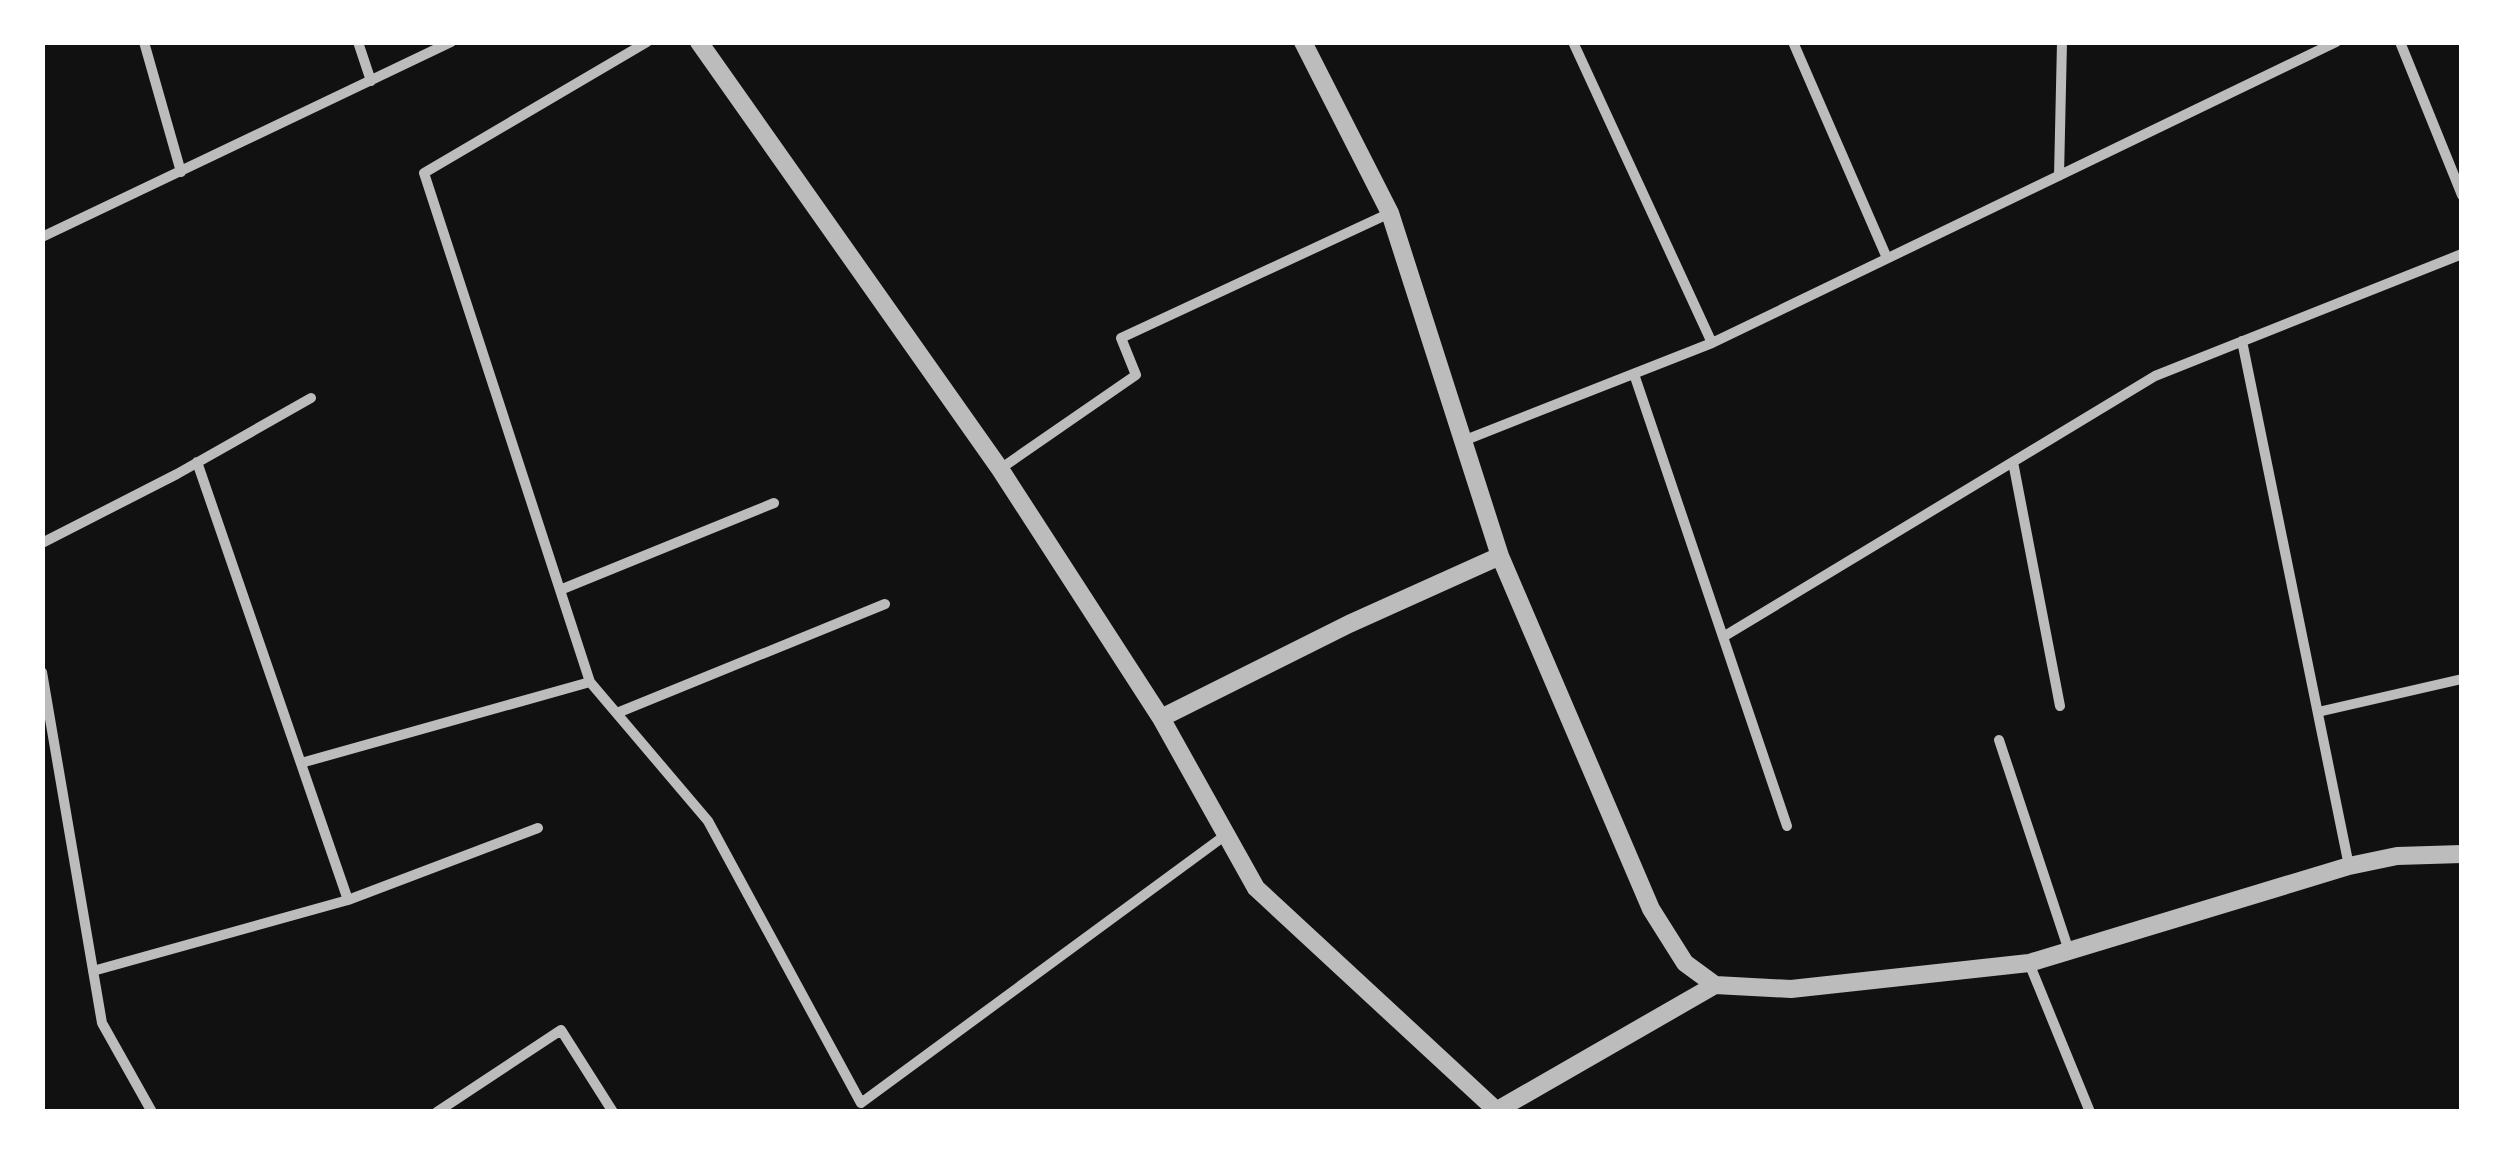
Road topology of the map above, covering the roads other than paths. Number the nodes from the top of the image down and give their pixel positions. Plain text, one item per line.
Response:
1 (144, 42) edge
2 (358, 42) edge
3 (451, 42) edge
4 (648, 42) edge
5 (699, 42) edge
6 (1304, 42) edge
7 (1574, 42) edge
8 (1793, 42) edge
9 (2062, 42) edge
10 (2336, 42) edge
11 (2400, 42) edge
12 (371, 80) junction
13 (181, 172) junction
14 (2060, 176) junction
15 (2462, 194) edge
16 (1390, 212) junction
17 (42, 237) edge
18 (2462, 254) edge
19 (1888, 258) junction
20 (2242, 341) junction
21 (1712, 343) junction
22 (1634, 374) junction
23 (311, 398) dead end
24 (1463, 441) junction
25 (198, 462) junction
26 (2013, 462) junction
27 (1000, 469) junction
28 (774, 502) dead end
29 (42, 542) edge
30 (1500, 556) junction
31 (560, 590) junction
32 (885, 604) dead end
33 (1723, 637) junction
34 (42, 672) edge
35 (2462, 680) edge
36 (590, 682) junction
37 (2060, 706) dead end
38 (2318, 712) junction
39 (617, 714) junction
40 (1161, 718) junction
41 (1999, 740) dead end
42 (302, 763) junction
43 (1787, 826) dead end
44 (538, 828) dead end
45 (1226, 834) junction
46 (2462, 854) edge
47 (2350, 866) junction
48 (348, 900) junction
49 (2069, 951) junction
50 (2029, 963) junction
51 (93, 971) junction
52 (1715, 986) junction
53 (861, 1103) junction
54 (1496, 1111) edge
55 (152, 1112) edge
56 (437, 1112) edge
57 (613, 1112) edge
58 (848, 1112) edge
59 (2090, 1112) edge

1 - 13 street
2 - 12 street
3 - 12 street
4 - 31 street
5 - 27 street
6 - 16 street
7 - 21 street
8 - 19 street
9 - 14 street
10 - 14 street
11 - 15 street
12 - 13 street
13 - 17 street
14 - 19 street
16 - 24 street
16 - 27 street
18 - 20 street
19 - 21 street
20 - 26 street
20 - 38 street
21 - 22 street
22 - 24 street
22 - 33 street
23 - 25 street
24 - 30 street
25 - 29 street
25 - 42 street
26 - 33 street
26 - 37 street
27 - 40 street
28 - 31 street
30 - 40 street
30 - 52 street
31 - 36 street
32 - 39 street
33 - 43 street
34 - 51 street
35 - 38 street
36 - 39 street
36 - 42 street
38 - 47 street
39 - 53 street
40 - 45 street
41 - 49 street
42 - 48 street
44 - 48 street
45 - 53 street
45 - 54 street
46 - 47 street
47 - 49 street
48 - 51 street
49 - 50 street
50 - 52 street
50 - 59 street
51 - 55 street
52 - 54 street
53 - 58 street
56 - 57 street

